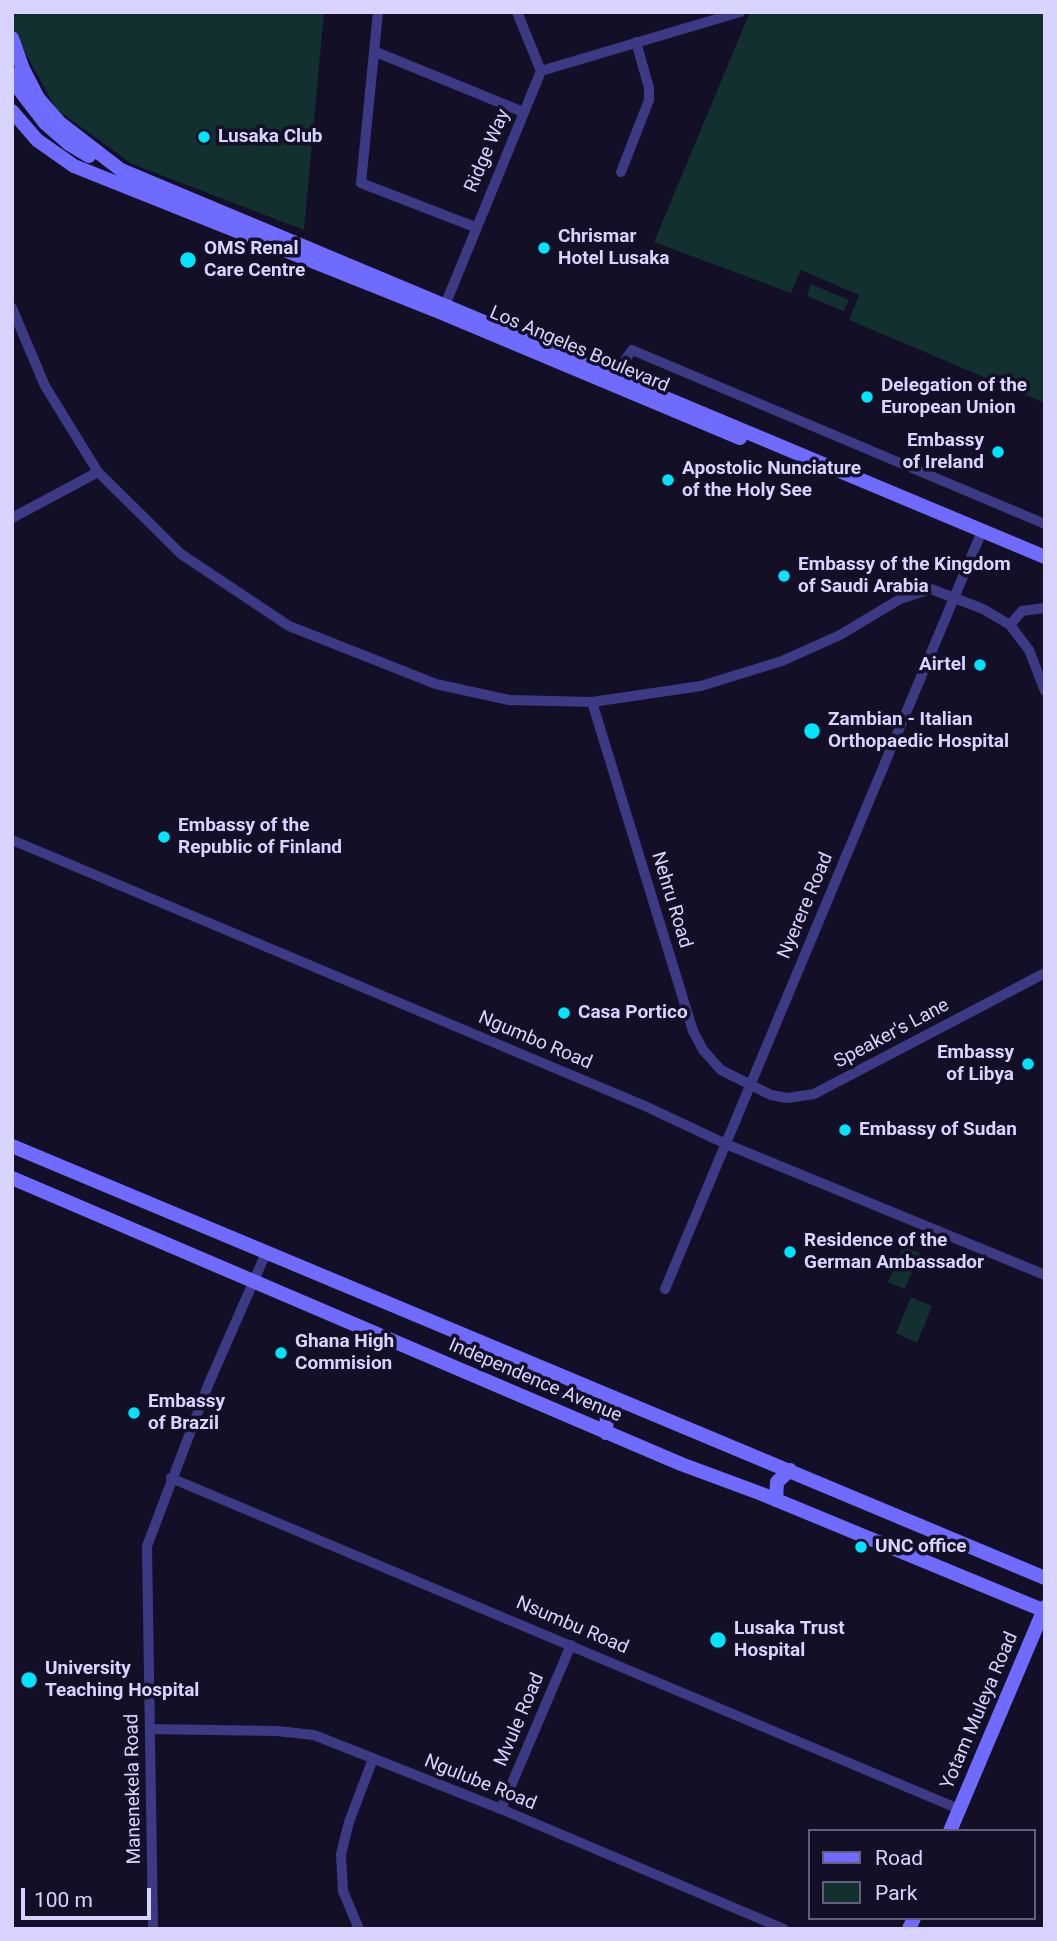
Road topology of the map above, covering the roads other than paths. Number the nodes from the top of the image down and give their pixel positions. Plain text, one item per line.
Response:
1 (378, 12) edge
2 (517, 12) edge
3 (740, 12) edge
4 (12, 38) edge
5 (636, 42) junction
6 (376, 52) junction
7 (541, 71) junction
8 (12, 74) edge
9 (12, 95) edge
10 (12, 111) edge
11 (523, 112) junction
12 (109, 162) junction
13 (621, 172) dead end
14 (97, 175) junction
15 (475, 227) junction
16 (12, 308) edge
17 (444, 309) junction
18 (615, 374) junction
19 (98, 472) junction
20 (12, 518) edge
21 (1045, 524) edge
22 (981, 534) junction
23 (1045, 557) edge
24 (1045, 566) edge
25 (955, 597) junction
26 (1045, 608) edge
27 (1010, 625) junction
28 (1045, 691) edge
29 (592, 702) junction
30 (12, 840) edge
31 (1045, 973) edge
32 (750, 1086) junction
33 (726, 1144) junction
34 (12, 1146) edge
35 (12, 1178) edge
36 (266, 1253) junction
37 (1045, 1275) edge
38 (253, 1281) junction
39 (665, 1289) dead end
40 (614, 1399) junction
41 (599, 1430) junction
42 (776, 1464) junction
43 (790, 1470) junction
44 (171, 1478) junction
45 (769, 1497) junction
46 (1045, 1578) edge
47 (1044, 1609) edge
48 (570, 1645) junction
49 (150, 1730) junction
50 (373, 1759) junction
51 (501, 1809) junction
52 (959, 1809) junction
53 (951, 1829) edge
54 (153, 1929) edge
55 (359, 1929) edge
56 (783, 1929) edge

1 - 6 street
2 - 7 street
3 - 5 street
4 - 12 main road, Los Angeles Boulevard
5 - 7 street
5 - 13 street
6 - 11 street
6 - 15 street
7 - 11 street, Ridge Way
8 - 12 main road, Los Angeles Boulevard
9 - 14 main road, Los Angeles Boulevard
10 - 14 main road, Los Angeles Boulevard
11 - 15 street, Ridge Way
12 - 17 main road, Los Angeles Boulevard
14 - 17 main road, Los Angeles Boulevard
15 - 17 street, Ridge Way
16 - 19 street
17 - 18 main road, Los Angeles Boulevard
17 - 22 main road, Los Angeles Boulevard
18 - 21 street
18 - 22 main road, Los Angeles Boulevard
19 - 20 street
19 - 29 street
22 - 23 main road, Los Angeles Boulevard
22 - 24 main road, Los Angeles Boulevard
22 - 25 street, Nyerere Road
25 - 27 street
25 - 29 street
25 - 32 street, Nyerere Road
26 - 27 street
27 - 28 street
29 - 32 street, Nehru Road
30 - 33 street, Ngumbo Road
31 - 32 street, Speaker's Lane
32 - 33 street, Nyerere Road
33 - 37 street, Ngumbo Road
33 - 39 street, Nyerere Road
34 - 36 main road, Independence Avenue
35 - 38 main road, Independence Avenue
36 - 38 street, Manenekela Road
36 - 40 main road, Independence Avenue
38 - 41 main road, Independence Avenue
38 - 44 street, Manenekela Road
40 - 41 main road
40 - 42 main road, Independence Avenue
41 - 45 main road, Independence Avenue
42 - 43 main road, Independence Avenue
42 - 45 main road
43 - 45 main road
43 - 46 main road, Independence Avenue
44 - 48 street, Nsumbu Road
44 - 49 street, Manenekela Road
45 - 47 main road, Independence Avenue
47 - 52 main road, Yotam Muleya Road
48 - 51 street, Mvule Road
48 - 52 street, Nsumbu Road
49 - 50 street, Ngulube Road
49 - 54 street, Manenekela Road
50 - 51 street, Ngulube Road
50 - 55 street
51 - 56 street, Ngulube Road
52 - 53 main road, Yotam Muleya Road

